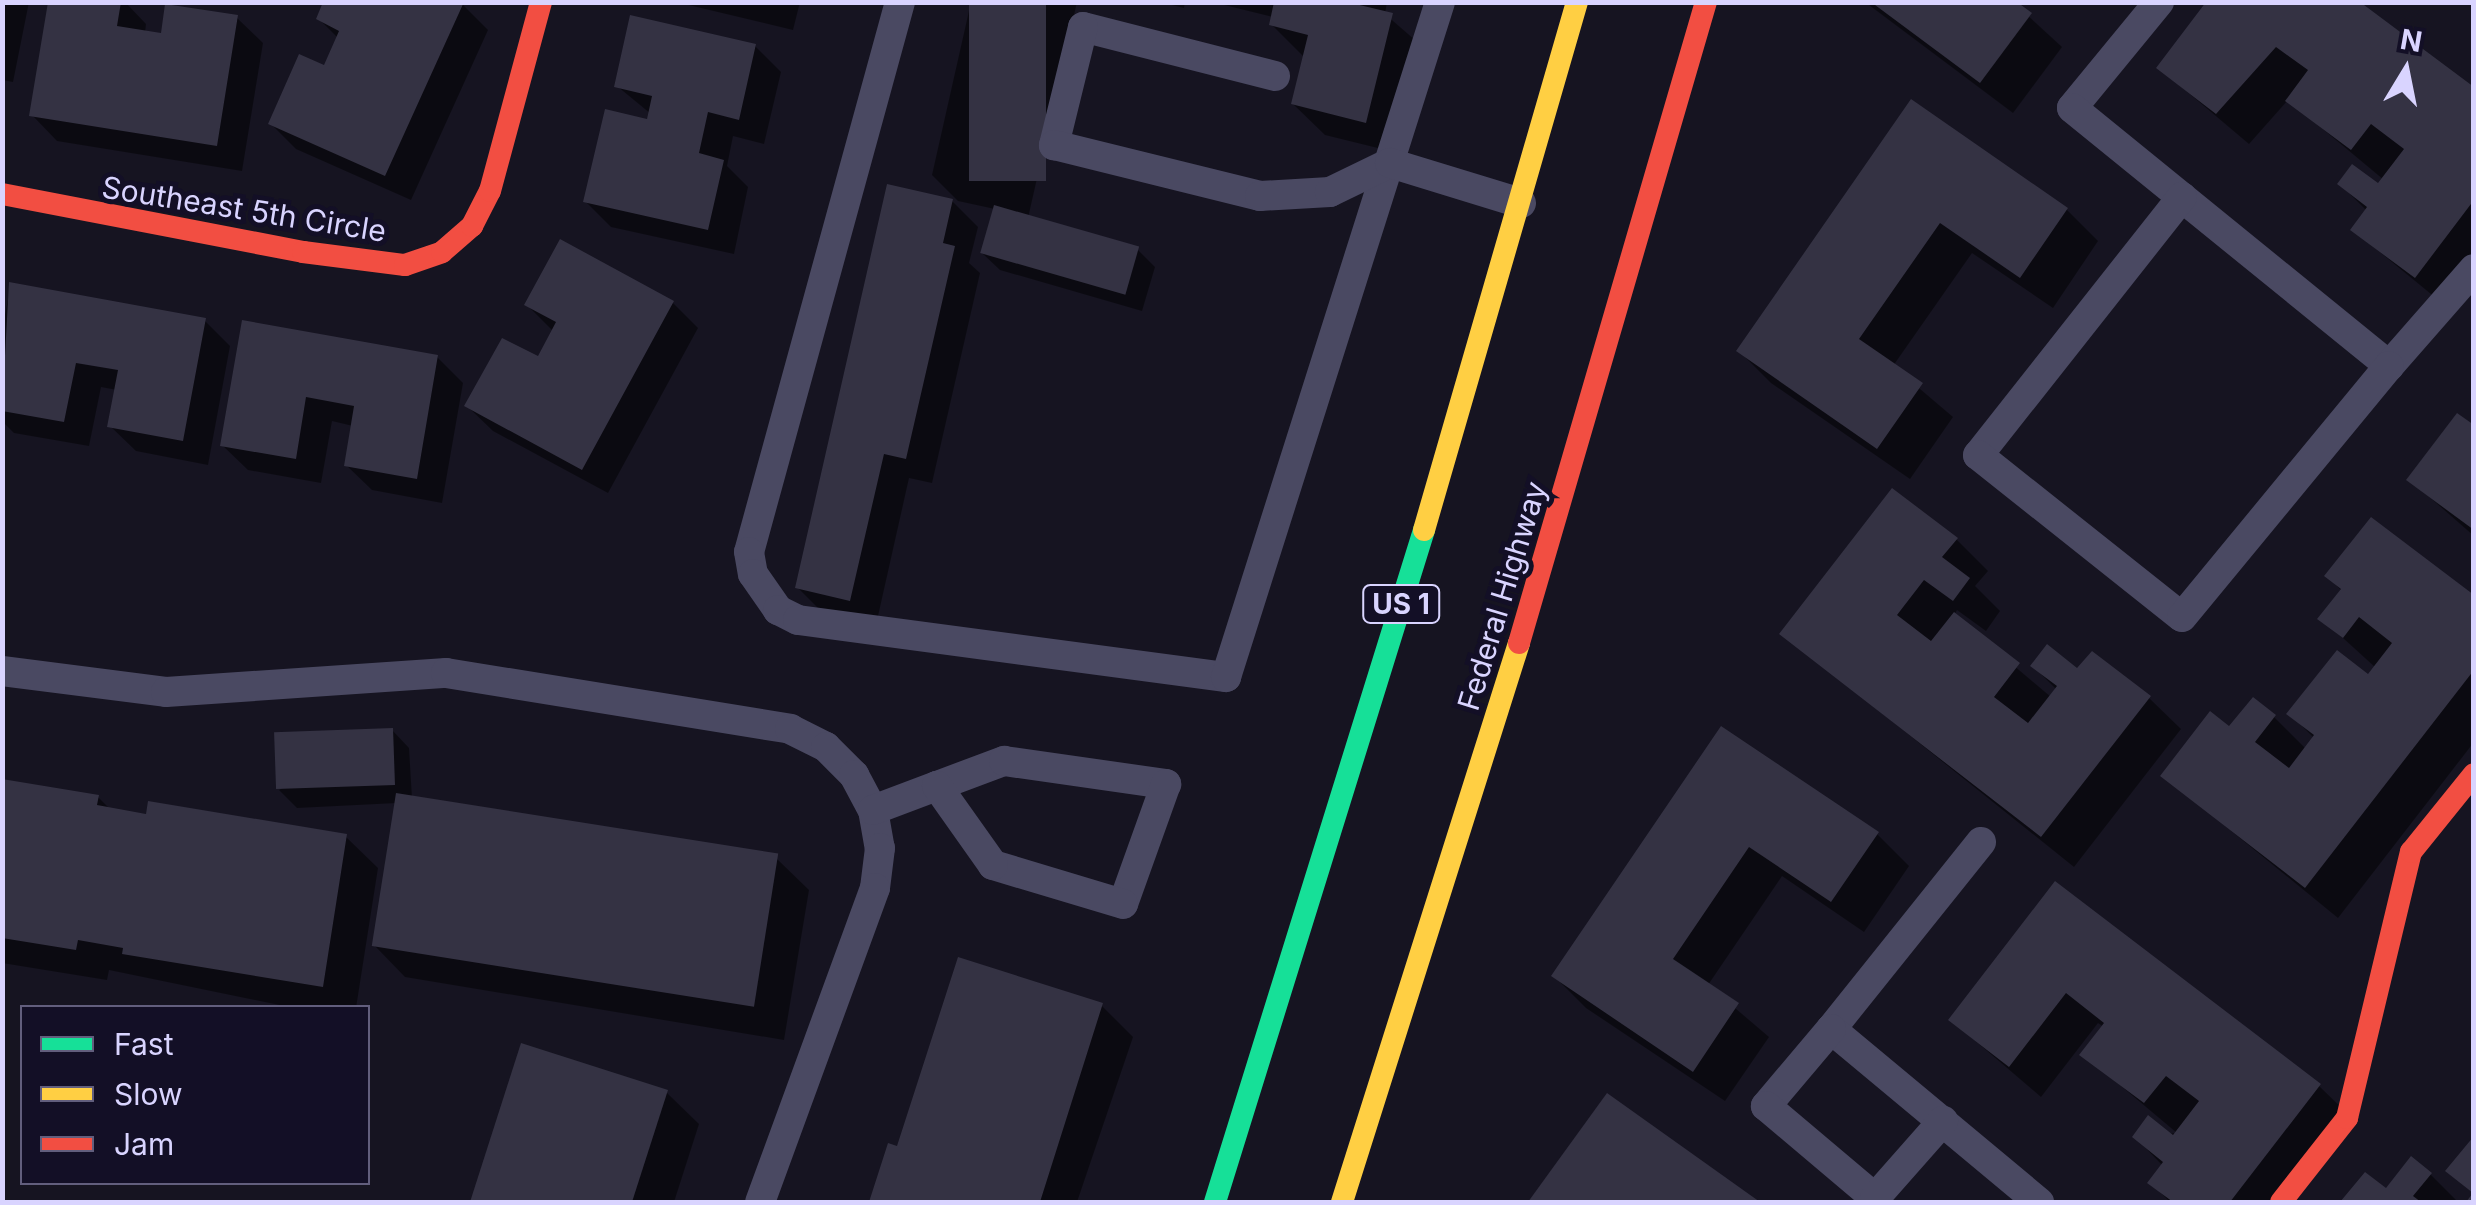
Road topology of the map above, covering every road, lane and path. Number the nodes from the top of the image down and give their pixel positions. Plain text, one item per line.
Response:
1 (541, 2) edge
2 (900, 2) edge
3 (1440, 2) edge
4 (1577, 2) edge
5 (1706, 2) edge
6 (2159, 2) edge
7 (1275, 76) dead end
8 (1390, 162) junction
9 (2, 194) edge
10 (2182, 197) junction
11 (1521, 202) junction
12 (2474, 269) edge
13 (2389, 366) junction
14 (2, 671) edge
15 (2472, 780) edge
16 (937, 786) junction
17 (874, 810) junction
18 (1981, 842) dead end
19 (1831, 1028) junction
20 (1943, 1121) junction
21 (1873, 1200) edge
22 (760, 1202) edge
23 (1215, 1202) edge
24 (1342, 1202) edge
25 (2039, 1202) edge
26 (2281, 1202) edge

1 - 9 main road, Southeast 5th Circle
2 - 8 lane
3 - 8 lane
4 - 11 main road, US 1
5 - 24 main road, Federal Highway
6 - 10 lane
7 - 8 lane
8 - 11 lane
10 - 13 lane
10 - 13 lane
11 - 23 main road, US 1
12 - 13 lane
14 - 17 lane
15 - 26 main road
16 - 16 lane
16 - 17 lane
17 - 22 lane
18 - 19 lane
19 - 20 lane
19 - 21 lane
20 - 21 lane
20 - 25 lane

